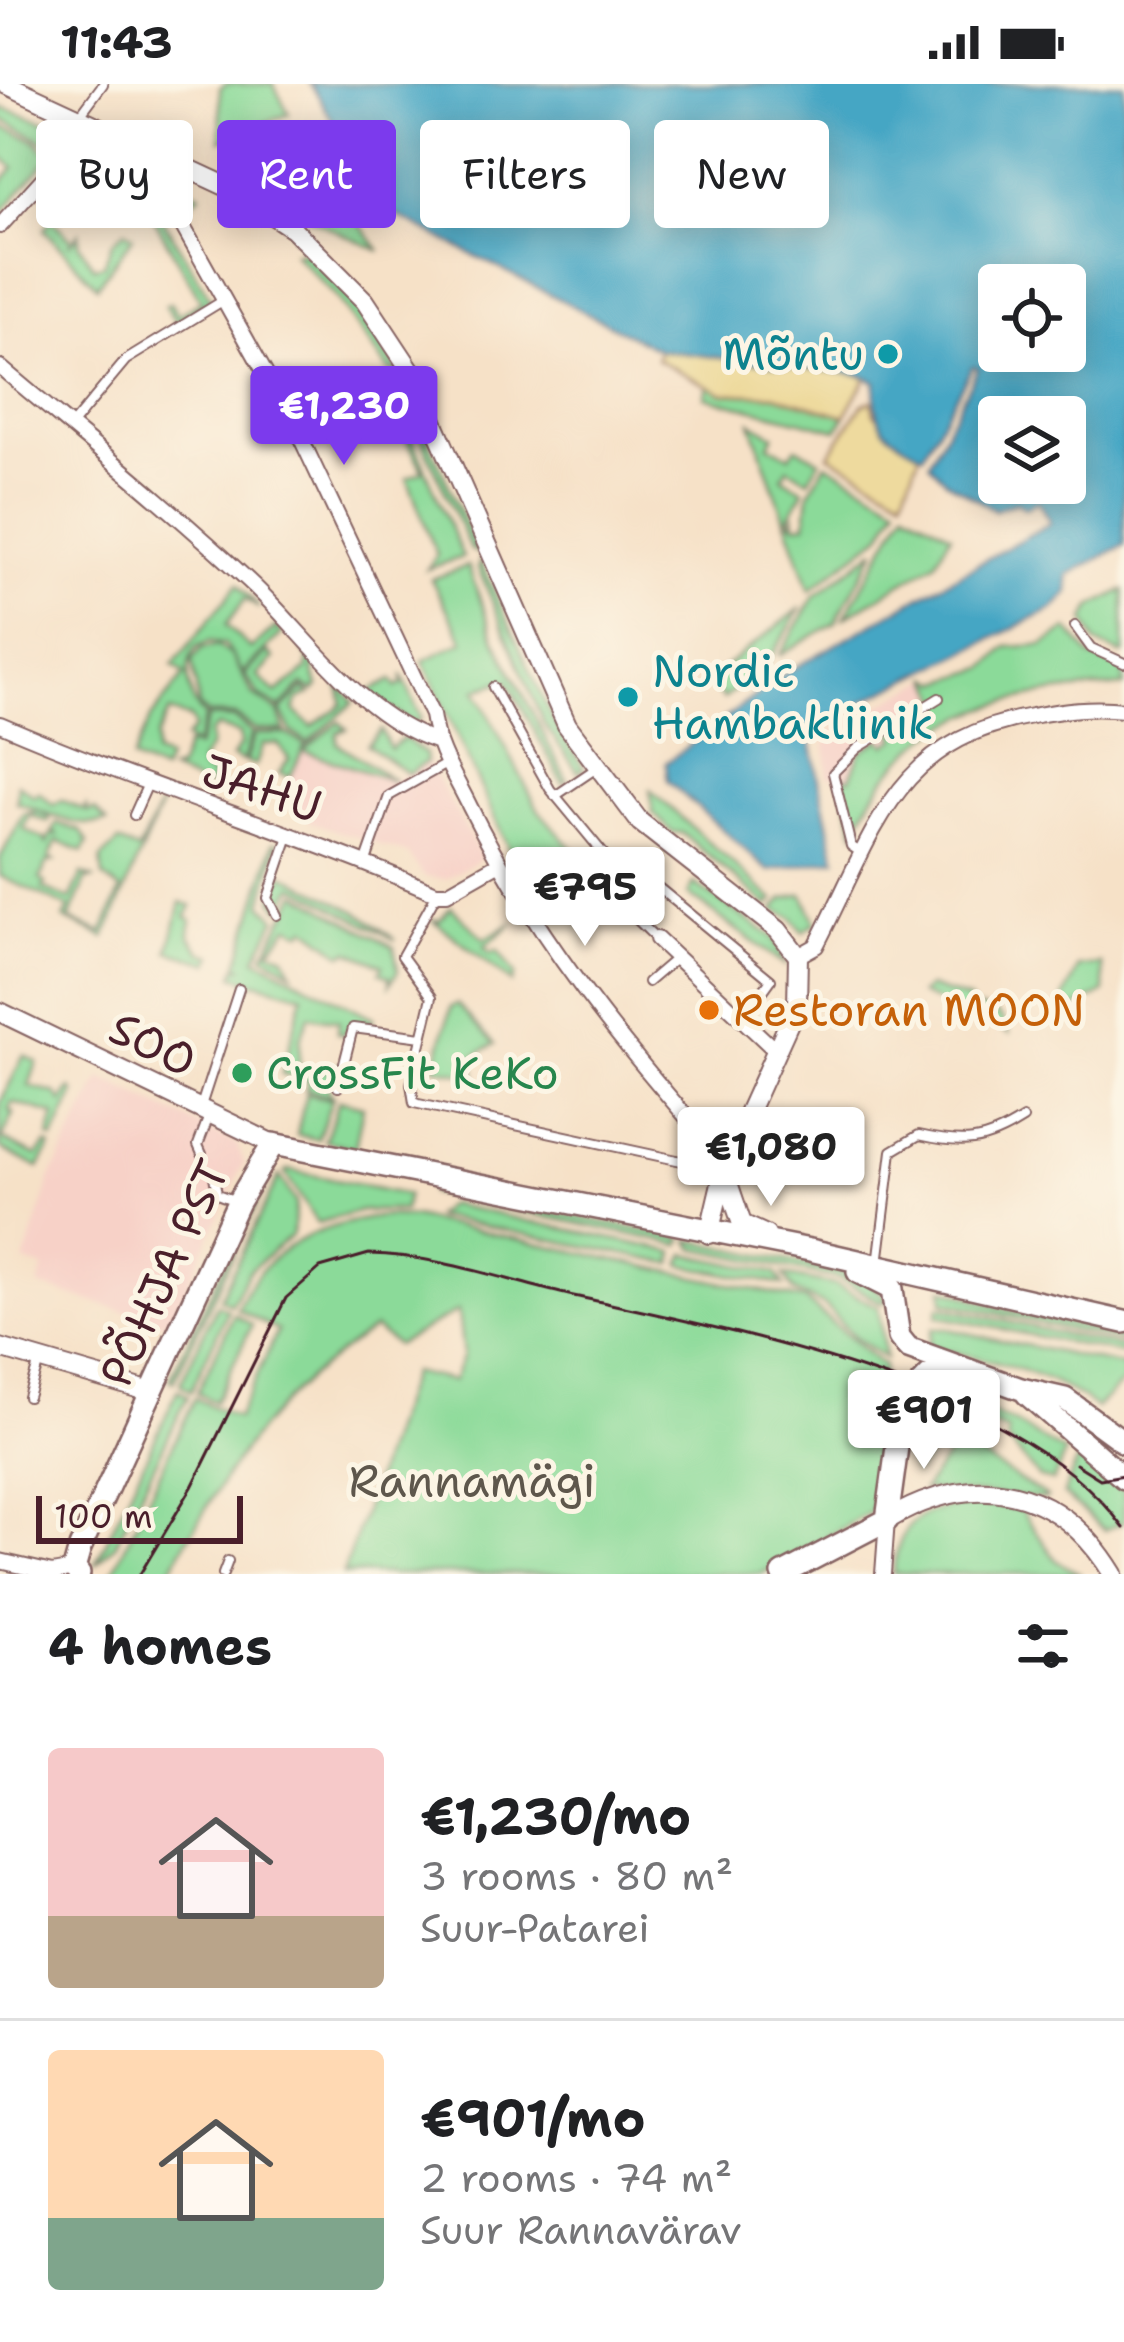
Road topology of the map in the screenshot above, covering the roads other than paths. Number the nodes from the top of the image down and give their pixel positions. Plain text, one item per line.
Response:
1 (6, 84) edge
2 (104, 84) edge
3 (79, 116) junction
4 (0, 226) edge
5 (225, 299) junction
6 (0, 367) edge
7 (71, 426) junction
8 (1075, 626) dead end
9 (1124, 663) edge
10 (493, 687) dead end
11 (939, 698) dead end
12 (1124, 710) edge
13 (0, 724) edge
14 (436, 741) junction
15 (448, 764) junction
16 (596, 768) junction
17 (147, 786) junction
18 (555, 796) junction
19 (134, 815) dead end
20 (289, 835) junction
21 (864, 854) junction
22 (366, 862) junction
23 (498, 864) junction
24 (627, 882) junction
25 (562, 885) dead end
26 (436, 893) junction
27 (626, 910) junction
28 (278, 915) dead end
29 (657, 939) joint
30 (798, 956) junction
31 (676, 958) junction
32 (648, 982) dead end
33 (239, 989) dead end
34 (0, 1012) edge
35 (741, 1021) junction
36 (422, 1037) junction
37 (777, 1052) junction
38 (338, 1087) dead end
39 (204, 1112) junction
40 (1023, 1120) dead end
41 (273, 1144) junction
42 (674, 1144) dead end
43 (202, 1154) dead end
44 (671, 1159) junction
45 (725, 1166) junction
46 (214, 1176) dead end
47 (238, 1202) junction
48 (709, 1234) junction
49 (810, 1250) junction
50 (878, 1265) junction
51 (1124, 1322) edge
52 (0, 1348) edge
53 (40, 1360) junction
54 (987, 1376) junction
55 (1021, 1390) junction
56 (152, 1393) junction
57 (28, 1397) dead end
58 (1124, 1442) edge
59 (1124, 1478) edge
60 (887, 1520) junction
61 (0, 1561) edge
62 (228, 1562) dead end
63 (74, 1572) edge
64 (223, 1574) edge
65 (783, 1574) edge
66 (883, 1574) edge
67 (1113, 1574) edge

1 - 3 street
2 - 3 lane
3 - 16 street
4 - 5 street
5 - 7 lane
5 - 14 street
6 - 7 street
7 - 14 street
8 - 9 lane
10 - 18 lane
11 - 21 lane
12 - 21 street
13 - 17 street, JAHU
14 - 15 street
15 - 22 lane
15 - 23 street
16 - 18 lane
16 - 30 street
17 - 19 lane
17 - 20 street, JAHU
18 - 24 lane
20 - 22 street, JAHU
20 - 28 lane
21 - 30 street
22 - 26 street, JAHU
23 - 26 street
23 - 45 street
24 - 27 lane
24 - 35 lane
25 - 27 lane
26 - 36 lane
27 - 29 lane
29 - 31 street
30 - 37 street
31 - 32 lane
31 - 35 street
33 - 39 lane
34 - 39 street, SOO
35 - 37 street
36 - 38 lane
36 - 44 lane
37 - 45 street
39 - 41 street, SOO
39 - 43 lane
40 - 50 lane
41 - 47 main road, PÕHJA PST
41 - 48 main road, PÕHJA PST
42 - 44 lane
44 - 45 lane
45 - 48 street
45 - 49 street
46 - 47 lane
47 - 56 main road, PÕHJA PST
48 - 49 main road, PÕHJA PST
48 - 54 main road
49 - 50 main road, PÕHJA PST
50 - 51 main road, PÕHJA PST
52 - 53 street
53 - 56 street
53 - 57 lane
54 - 55 main road
54 - 60 main road
55 - 58 main road
55 - 59 main road
56 - 63 main road, PÕHJA PST
60 - 65 main road
60 - 66 street
60 - 67 street
61 - 63 street
62 - 64 lane

